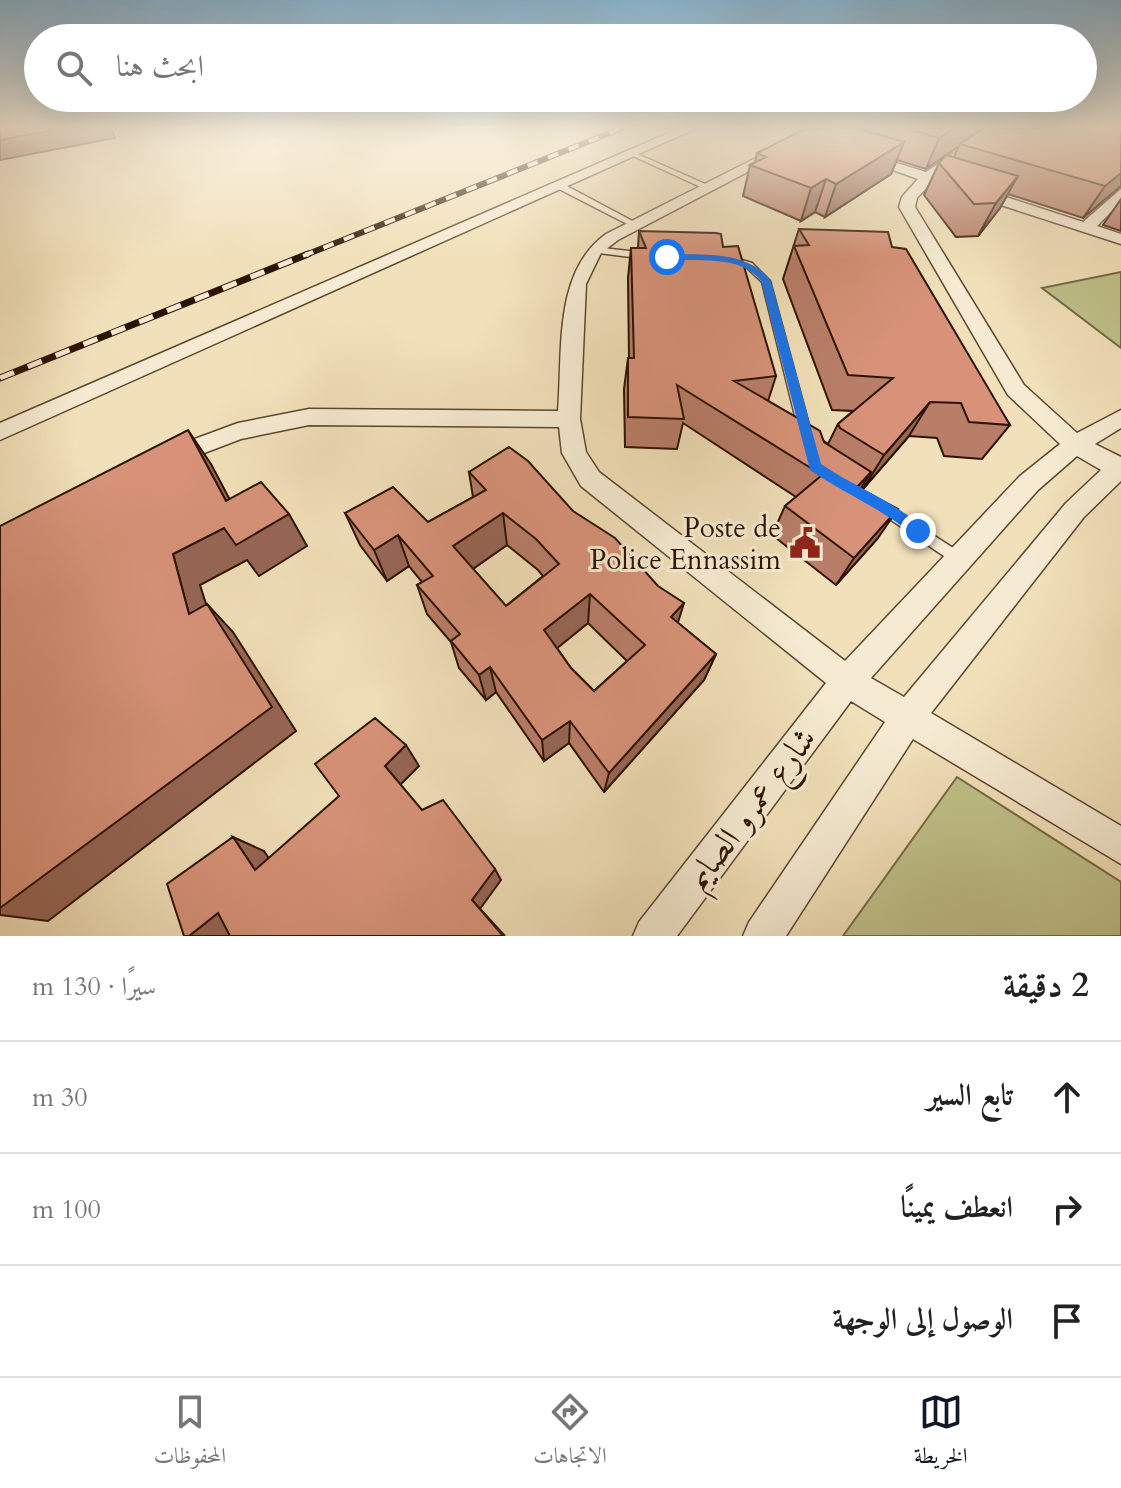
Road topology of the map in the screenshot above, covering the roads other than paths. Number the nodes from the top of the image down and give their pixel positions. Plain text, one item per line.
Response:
1 (593, 172) edge
2 (673, 172) edge
3 (748, 172) edge
4 (913, 172) edge
5 (936, 172) edge
6 (928, 177) junction
7 (560, 186) junction
8 (708, 187) junction
9 (1121, 194) edge
10 (636, 225) junction
11 (1086, 228) junction
12 (1121, 239) edge
13 (594, 250) junction
14 (658, 256) edge
15 (710, 257) edge
16 (1121, 418) edge
17 (569, 419) junction
18 (0, 432) edge
19 (808, 443) edge
20 (1076, 444) junction
21 (1120, 468) edge
22 (146, 469) edge
23 (871, 501) edge
24 (959, 559) junction
25 (847, 681) junction
26 (908, 717) junction
27 (1121, 846) edge
28 (653, 936) edge
29 (763, 936) edge

1 - 7 street
2 - 8 lane
3 - 8 street
4 - 6 street
5 - 6 street
6 - 11 street
6 - 20 street
7 - 10 lane
7 - 18 street
8 - 10 street
9 - 11 street
10 - 13 street
11 - 12 street
13 - 14 lane
13 - 17 street
15 - 19 lane
16 - 20 street, شارع عمرو الصايم
17 - 22 street
17 - 25 street
20 - 21 street
20 - 24 street, شارع عمرو الصايم
21 - 26 street
23 - 24 lane
24 - 25 street, شارع عمرو الصايم
25 - 26 street
25 - 28 street, شارع عمرو الصايم
26 - 27 street
26 - 29 street

